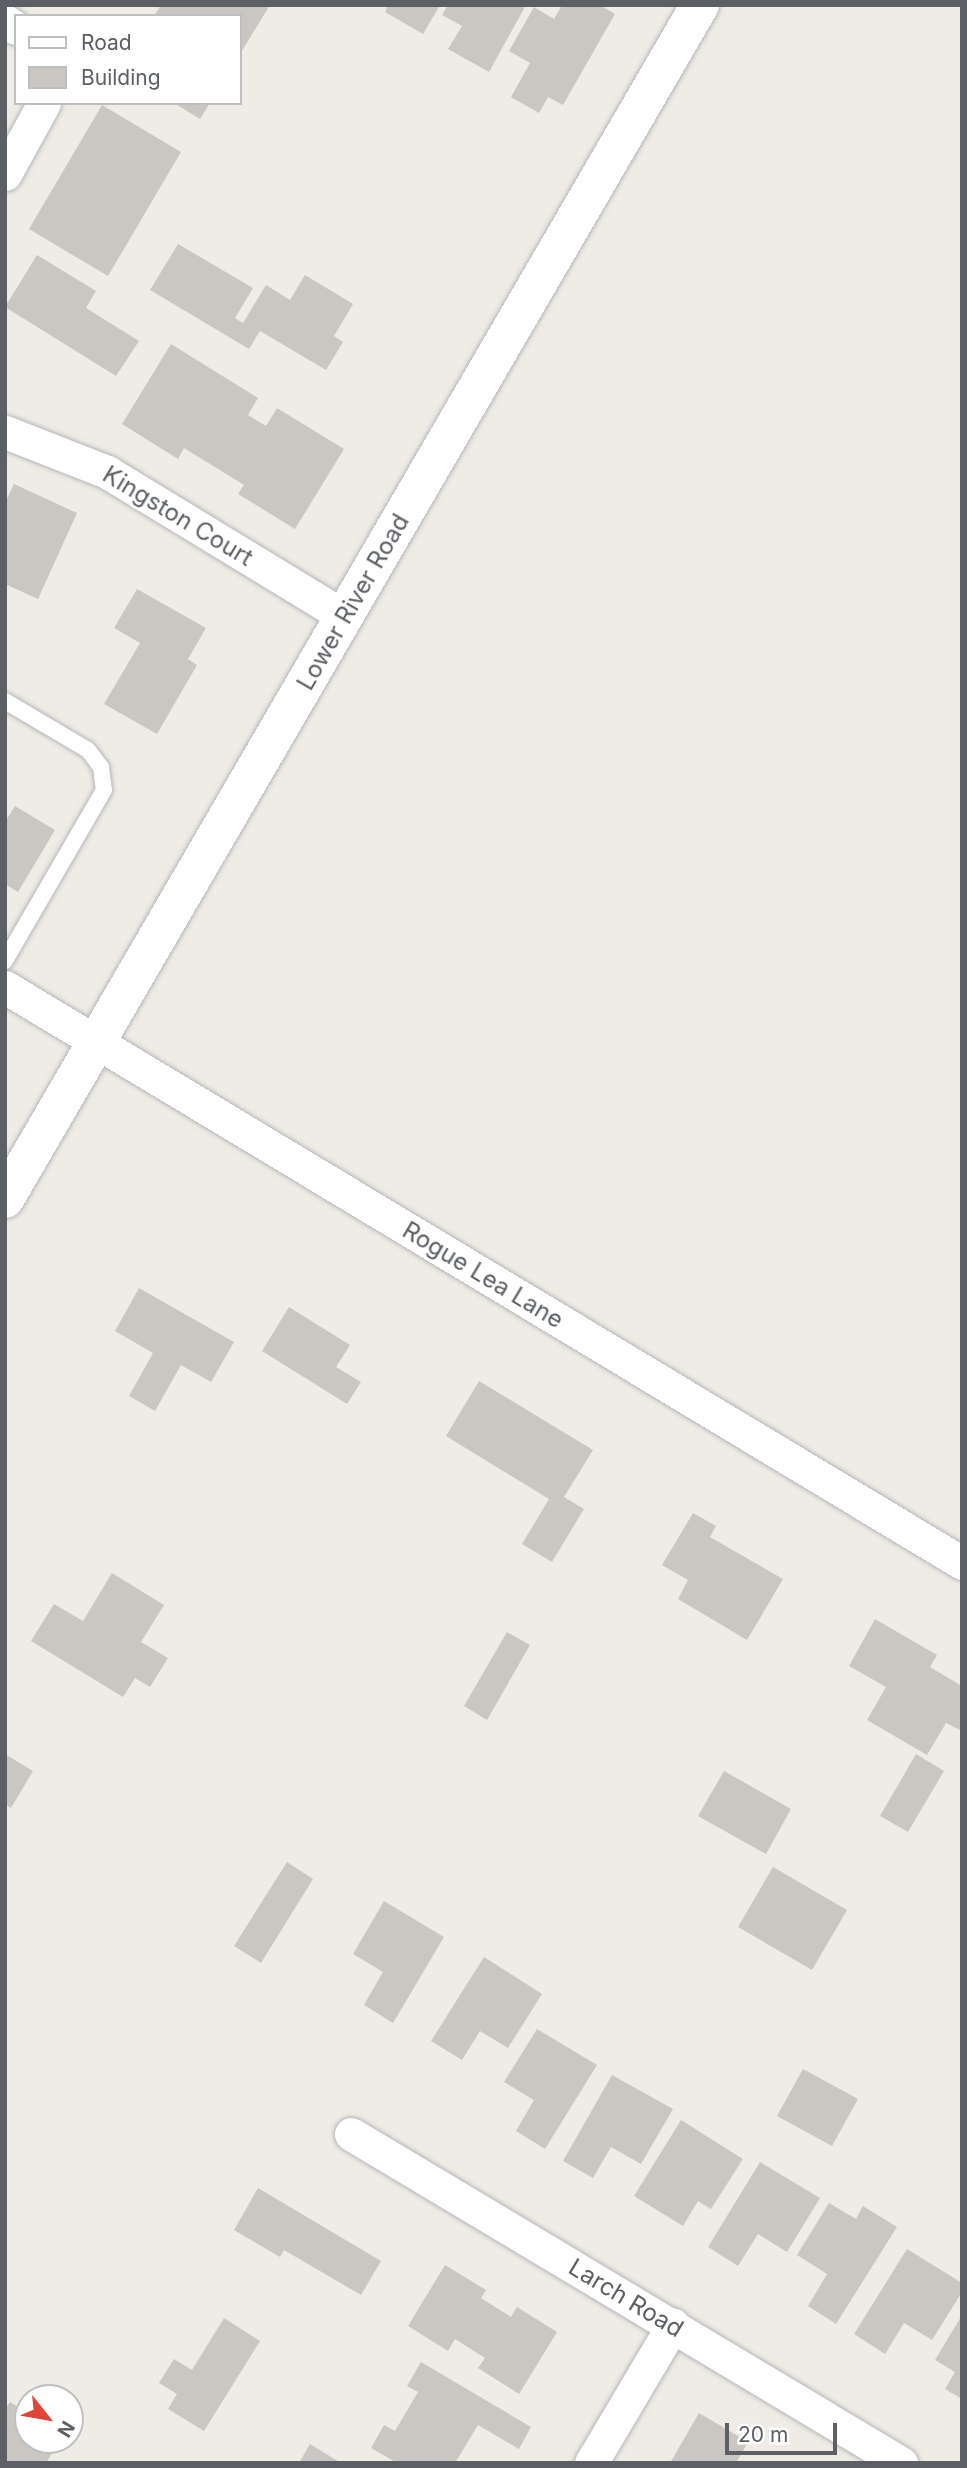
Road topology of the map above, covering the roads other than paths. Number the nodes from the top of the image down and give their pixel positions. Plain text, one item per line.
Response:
1 (700, 5) edge
2 (43, 105) edge
3 (5, 174) edge
4 (5, 432) edge
5 (344, 616) junction
6 (5, 701) edge
7 (5, 961) edge
8 (5, 987) edge
9 (96, 1042) junction
10 (5, 1199) edge
11 (962, 1563) edge
12 (351, 2134) dead end
13 (673, 2325) junction
14 (591, 2463) edge
15 (901, 2463) edge

1 - 5 street, Lower River Road
2 - 3 street
4 - 5 street, Kingston Court
5 - 9 street, Lower River Road
6 - 7 lane
8 - 9 street, Rogue Lea Lane
9 - 10 street, Lower River Road
9 - 11 street, Rogue Lea Lane
12 - 13 street, Larch Road
13 - 14 street
13 - 15 street, Larch Road

